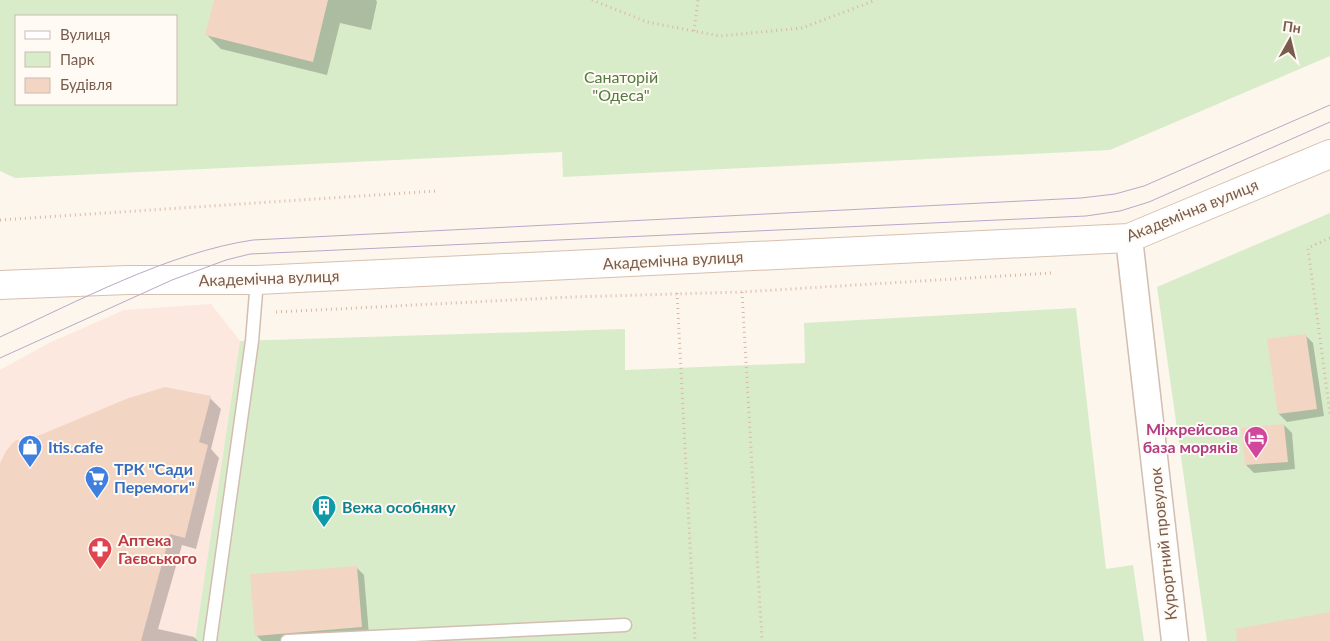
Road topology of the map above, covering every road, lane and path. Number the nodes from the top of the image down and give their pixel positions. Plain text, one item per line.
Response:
1 (592, 0) edge
2 (698, 0) edge
3 (876, 0) edge
4 (694, 31) junction
5 (1330, 154) edge
6 (436, 191) dead end
7 (0, 220) edge
8 (1129, 238) junction
9 (1330, 238) edge
10 (1054, 273) dead end
11 (257, 280) junction
12 (0, 285) edge
13 (742, 292) junction
14 (678, 293) junction
15 (255, 314) junction
16 (1330, 414) edge
17 (625, 624) dead end
18 (210, 641) edge
19 (287, 641) edge
20 (695, 641) edge
21 (762, 641) edge
22 (1174, 641) edge

1 - 4 path
2 - 4 path
3 - 4 path
5 - 8 street, Академічна вулиця
6 - 7 path
8 - 11 street, Академічна вулиця
8 - 22 street, Курортний провулок
9 - 16 path
10 - 13 path
11 - 12 street, Академічна вулиця
11 - 15 lane
13 - 14 path
13 - 21 path
14 - 15 path
14 - 20 path
15 - 18 lane
17 - 19 lane

